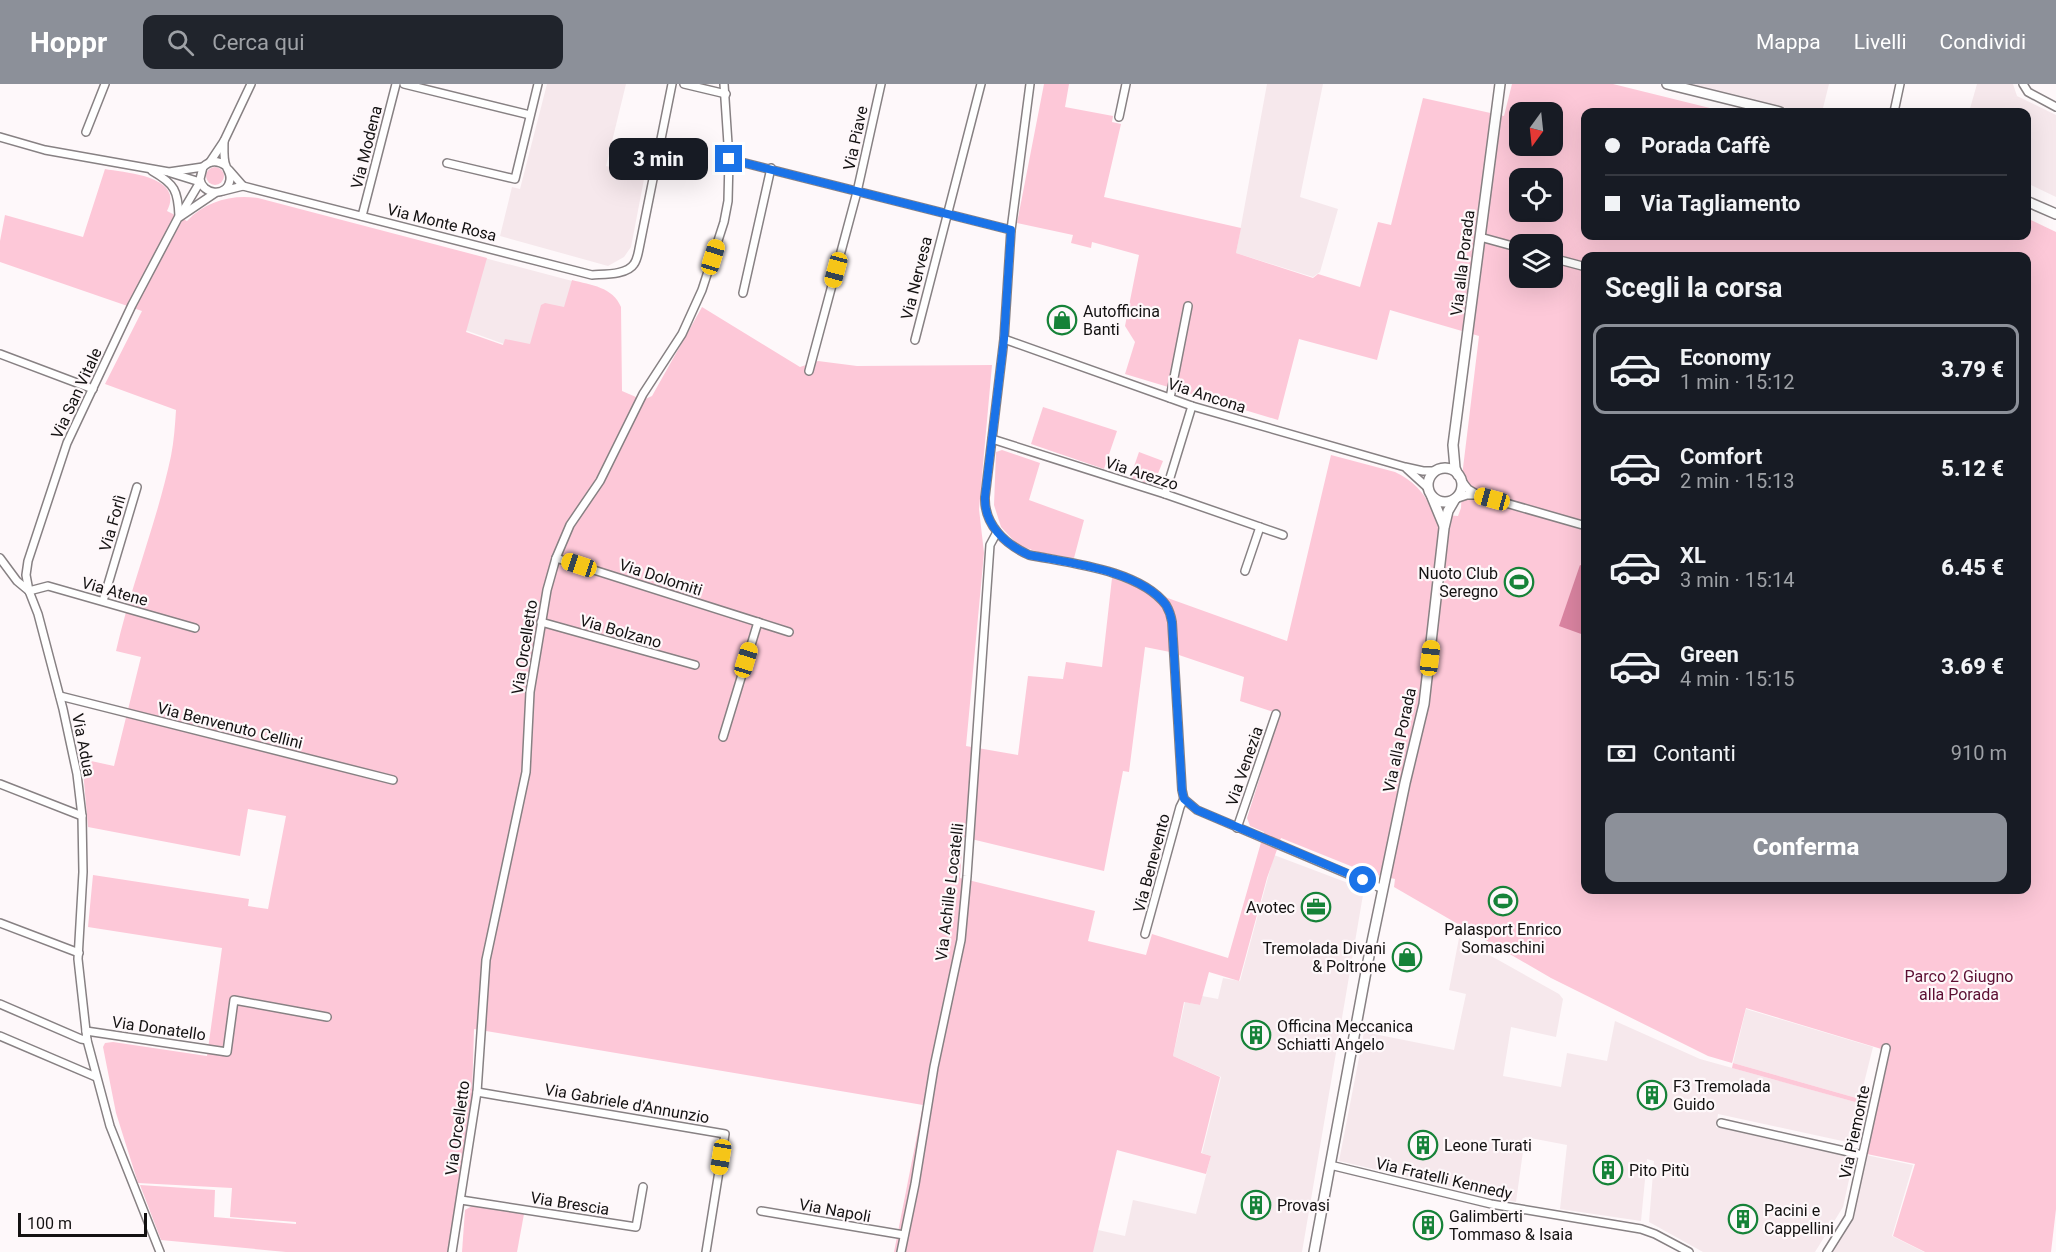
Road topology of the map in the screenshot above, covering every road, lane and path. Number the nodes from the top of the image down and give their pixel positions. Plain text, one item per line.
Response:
1 (105, 84) edge
2 (251, 84) edge
3 (396, 84) edge
4 (404, 84) edge
5 (538, 84) edge
6 (672, 84) edge
7 (684, 84) edge
8 (724, 84) edge
9 (881, 84) edge
10 (981, 84) edge
11 (1030, 84) edge
12 (1126, 84) edge
13 (1666, 84) edge
14 (1900, 84) edge
15 (1499, 85) edge
16 (2023, 86) edge
17 (726, 94) junction
18 (2056, 106) edge
19 (1764, 108) edge
20 (1895, 108) edge
21 (530, 115) junction
22 (1119, 117) dead end
23 (87, 132) dead end
24 (0, 137) edge
25 (224, 141) junction
26 (729, 159) junction
27 (447, 163) dead end
28 (206, 165) junction
29 (144, 167) junction
30 (227, 168) junction
31 (771, 168) junction
32 (169, 172) junction
33 (200, 182) junction
34 (243, 186) junction
35 (219, 192) junction
36 (857, 192) junction
37 (2031, 203) edge
38 (946, 214) junction
39 (2056, 214) edge
40 (179, 216) junction
41 (362, 216) junction
42 (1011, 230) junction
43 (1480, 237) junction
44 (1509, 245) edge
45 (1563, 261) edge
46 (1581, 266) edge
47 (743, 293) dead end
48 (1188, 306) dead end
49 (1004, 339) junction
50 (915, 340) dead end
51 (0, 354) edge
52 (809, 371) dead end
53 (93, 388) junction
54 (1170, 398) junction
55 (1192, 406) junction
56 (992, 439) junction
57 (1453, 445) junction
58 (1405, 467) junction
59 (1439, 470) junction
60 (1459, 478) junction
61 (137, 487) dead end
62 (1430, 493) junction
63 (1165, 494) junction
64 (1478, 495) junction
65 (1455, 499) junction
66 (1581, 525) edge
67 (1260, 527) junction
68 (1444, 528) junction
69 (997, 532) junction
70 (1283, 535) dead end
71 (0, 558) edge
72 (556, 558) junction
73 (1245, 571) dead end
74 (28, 591) junction
75 (103, 601) junction
76 (541, 622) junction
77 (758, 622) junction
78 (195, 628) dead end
79 (789, 632) dead end
80 (695, 665) dead end
81 (60, 696) junction
82 (1276, 714) dead end
83 (723, 737) dead end
84 (393, 780) dead end
85 (0, 784) edge
86 (1184, 799) junction
87 (82, 816) junction
88 (1237, 828) junction
89 (1384, 886) junction
90 (0, 923) edge
91 (1145, 934) dead end
92 (79, 953) junction
93 (0, 1004) edge
94 (327, 1017) dead end
95 (86, 1031) junction
96 (0, 1036) edge
97 (87, 1040) junction
98 (1886, 1048) dead end
99 (96, 1077) junction
100 (477, 1092) junction
101 (1720, 1123) dead end
102 (1862, 1155) junction
103 (1330, 1165) junction
104 (643, 1187) dead end
105 (461, 1200) junction
106 (761, 1211) dead end
107 (904, 1235) junction
108 (160, 1252) edge
109 (452, 1252) edge
110 (706, 1252) edge
111 (901, 1252) edge
112 (1314, 1252) edge
113 (1689, 1252) edge
114 (1827, 1252) edge

1 - 23 street
2 - 25 street
3 - 41 street, Via Modena
4 - 21 street
5 - 21 street
6 - 41 street, Via Monte Rosa
7 - 17 street
8 - 17 street, Via Orcelletto
9 - 36 street, Via Piave
10 - 38 street, Via Nervesa
11 - 42 street
12 - 22 street
13 - 19 street
14 - 20 street
15 - 43 street, Via alla Porada
16 - 18 street
17 - 26 street, Via Orcelletto
21 - 27 street
24 - 29 street
25 - 28 street
25 - 30 street
26 - 31 street
26 - 72 street, Via Orcelletto
28 - 30 street
28 - 32 street
28 - 33 street
29 - 32 street
29 - 40 street
30 - 34 street
30 - 35 street
31 - 36 street
31 - 47 street
32 - 33 street
33 - 35 street
33 - 40 street, Via San Vitale
34 - 35 street, Via Monte Rosa
34 - 41 street, Via Monte Rosa
35 - 40 street, Via San Vitale
36 - 38 street
36 - 52 street, Via Piave
37 - 39 street
38 - 42 street
38 - 50 street, Via Nervesa
40 - 53 street, Via San Vitale
42 - 49 street
43 - 44 street
43 - 57 street, Via alla Porada
45 - 46 street
48 - 54 street
49 - 54 street, Via Ancona
49 - 56 street
51 - 53 street
53 - 74 street, Via San Vitale
54 - 55 street, Via Ancona
55 - 58 street, Via Ancona
55 - 63 street
56 - 63 street, Via Arezzo
56 - 69 street
57 - 59 street, Via alla Porada
57 - 60 street, Via alla Porada
58 - 59 street, Via Ancona
58 - 62 street, Via Ancona
59 - 60 street
59 - 62 street
60 - 64 street
60 - 65 street
61 - 75 street, Via Forlì
62 - 65 street
62 - 68 street, Via alla Porada
63 - 67 street, Via Arezzo
64 - 65 street
64 - 66 street
65 - 68 street, Via alla Porada
67 - 70 street, Via Arezzo
67 - 73 street
68 - 89 street, Via alla Porada
69 - 86 street
69 - 107 street, Via Achille Locatelli
71 - 74 street, Via Adua
72 - 76 street, Via Orcelletto
72 - 77 street, Via Dolomiti
74 - 75 street, Via Atene
74 - 81 street, Via Adua
75 - 78 street, Via Atene
76 - 80 street, Via Bolzano
76 - 100 street, Via Orcelletto
77 - 79 street, Via Dolomiti
77 - 83 street
81 - 84 street, Via Benvenuto Cellini
81 - 87 street, Via Adua
82 - 88 street, Via Venezia
85 - 87 street
86 - 88 street
86 - 91 street, Via Benevento
87 - 92 street, Via Adua
88 - 89 street
89 - 103 street, Via alla Porada
90 - 92 street
92 - 95 street, Via Adua
93 - 97 street
94 - 95 street, Via Donatello
95 - 97 street, Via Adua
96 - 99 street
97 - 99 street, Via Adua
98 - 102 street, Via Piemonte
99 - 108 street, Via Adua
100 - 105 street, Via Orcelletto
100 - 110 street, Via Gabriele d'Annunzio
101 - 102 street
102 - 114 street, Via Piemonte
103 - 112 street, Via alla Porada
103 - 113 street, Via Fratelli Kennedy
104 - 105 street, Via Brescia
105 - 109 street, Via Orcelletto
106 - 107 street, Via Napoli
107 - 111 street, Via Achille Locatelli

